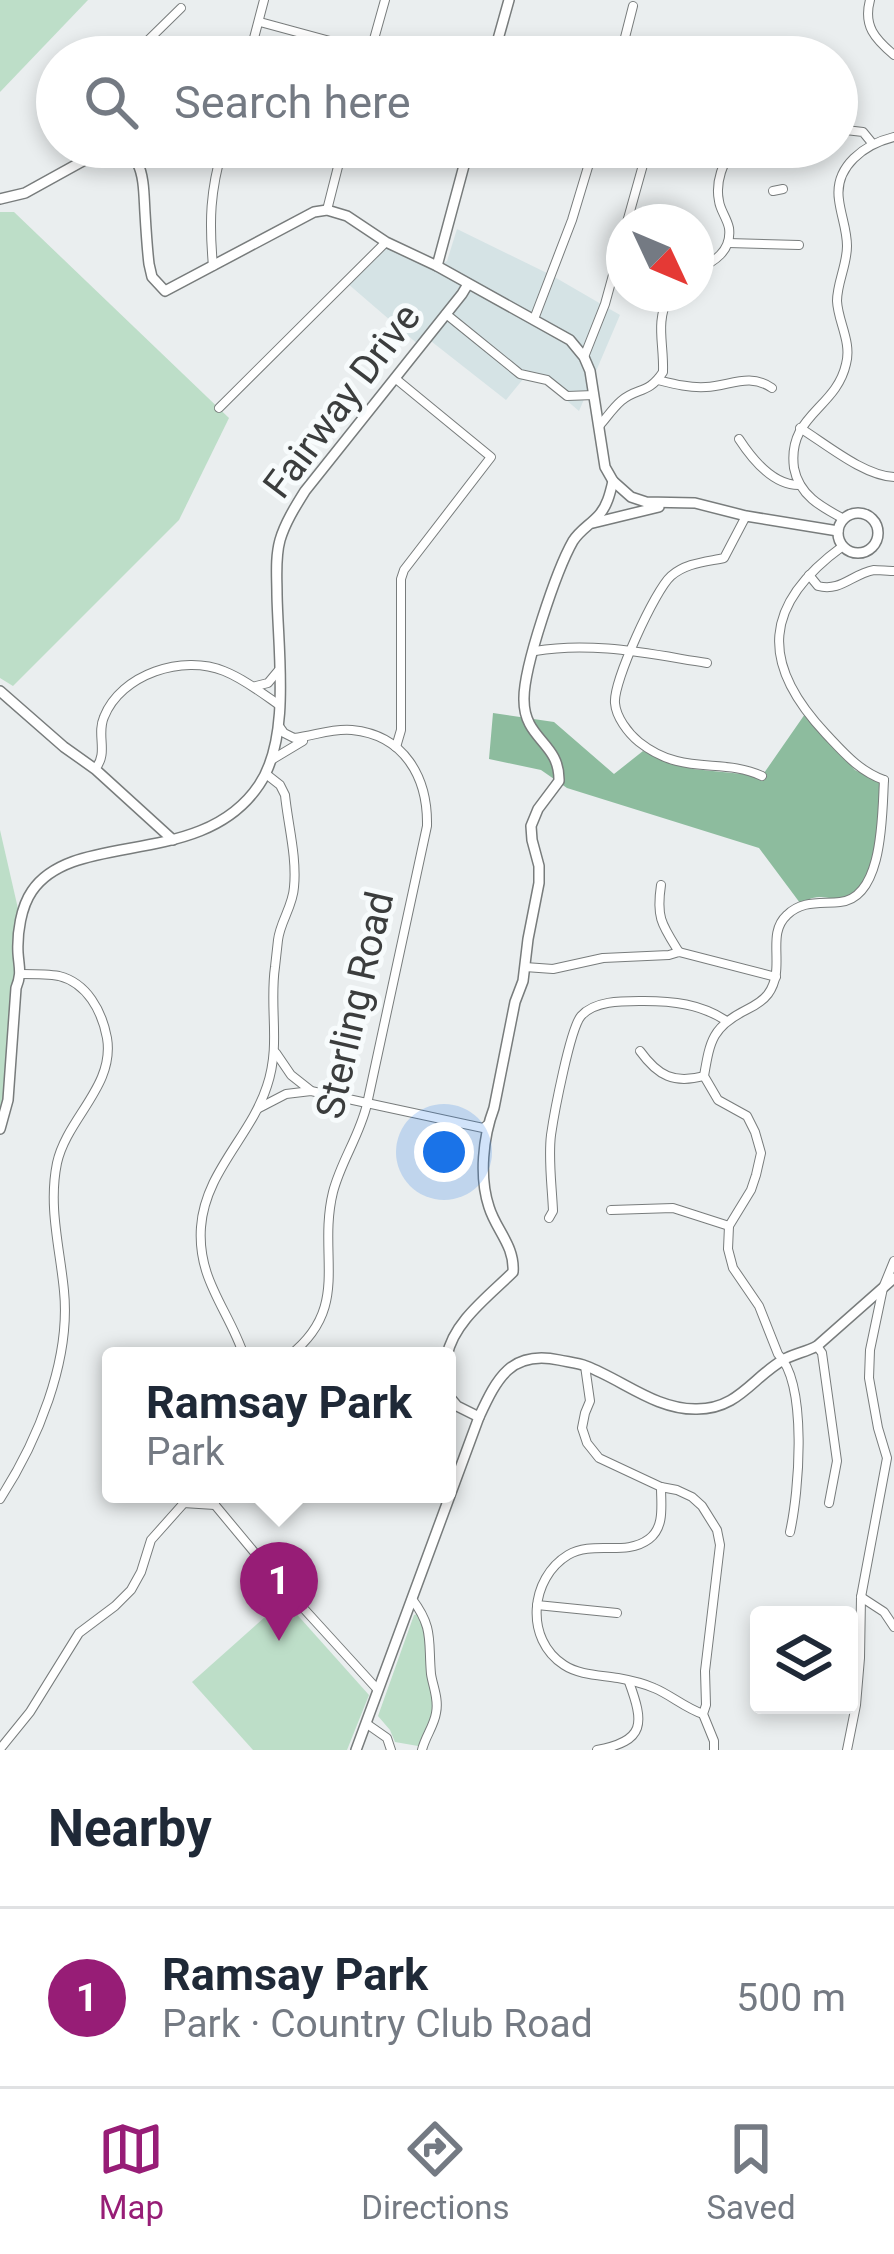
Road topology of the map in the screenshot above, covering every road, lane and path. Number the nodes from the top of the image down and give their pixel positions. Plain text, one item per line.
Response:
1 (264, 0) edge
2 (385, 0) edge
3 (509, 0) edge
4 (870, 0) edge
5 (633, 6) dead end
6 (181, 8) dead end
7 (260, 22) junction
8 (152, 36) edge
9 (256, 36) edge
10 (308, 36) edge
11 (375, 36) edge
12 (499, 36) edge
13 (625, 36) edge
14 (894, 55) edge
15 (858, 131) edge
16 (894, 137) edge
17 (872, 142) junction
18 (858, 154) edge
19 (69, 168) edge
20 (140, 168) edge
21 (217, 168) edge
22 (338, 168) edge
23 (463, 168) edge
24 (588, 168) edge
25 (642, 168) edge
26 (724, 168) edge
27 (846, 168) edge
28 (0, 199) edge
29 (633, 204) edge
30 (327, 210) junction
31 (386, 242) junction
32 (728, 243) junction
33 (799, 245) dead end
34 (714, 260) edge
35 (213, 266) junction
36 (437, 266) junction
37 (467, 284) junction
38 (606, 300) edge
39 (661, 312) edge
40 (446, 314) junction
41 (534, 319) junction
42 (584, 357) junction
43 (396, 379) junction
44 (658, 380) junction
45 (772, 388) dead end
46 (595, 395) junction
47 (219, 408) dead end
48 (600, 425) junction
49 (800, 428) junction
50 (739, 439) dead end
51 (894, 477) edge
52 (613, 482) junction
53 (800, 485) junction
54 (676, 502) junction
55 (746, 516) junction
56 (844, 519) junction
57 (590, 524) junction
58 (838, 531) junction
59 (894, 532) edge
60 (878, 534) junction
61 (843, 546) junction
62 (894, 571) edge
63 (808, 575) junction
64 (535, 651) junction
65 (631, 651) junction
66 (707, 663) dead end
67 (278, 671) junction
68 (251, 686) junction
69 (0, 691) edge
70 (279, 706) junction
71 (279, 726) junction
72 (315, 735) junction
73 (396, 747) junction
74 (273, 759) junction
75 (95, 769) junction
76 (266, 774) junction
77 (762, 776) dead end
78 (889, 777) edge
79 (173, 840) junction
80 (661, 885) dead end
81 (679, 952) junction
82 (525, 967) junction
83 (22, 974) junction
84 (776, 977) junction
85 (725, 1020) junction
86 (275, 1052) junction
87 (640, 1052) dead end
88 (704, 1076) junction
89 (311, 1091) junction
90 (367, 1104) junction
91 (259, 1108) junction
92 (488, 1124) junction
93 (0, 1129) edge
94 (611, 1210) dead end
95 (549, 1219) dead end
96 (729, 1226) junction
97 (894, 1261) edge
98 (894, 1278) edge
99 (883, 1288) junction
100 (817, 1346) junction
101 (241, 1347) edge
102 (301, 1347) edge
103 (448, 1347) edge
104 (784, 1359) junction
105 (585, 1366) junction
106 (456, 1405) edge
107 (478, 1417) junction
108 (891, 1461) edge
109 (456, 1478) edge
110 (661, 1487) junction
111 (0, 1499) edge
112 (183, 1503) edge
113 (217, 1503) edge
114 (447, 1503) edge
115 (830, 1504) dead end
116 (790, 1532) dead end
117 (860, 1597) junction
118 (412, 1599) junction
119 (537, 1605) junction
120 (617, 1613) dead end
121 (894, 1627) edge
122 (629, 1681) junction
123 (379, 1692) junction
124 (703, 1714) junction
125 (367, 1724) junction
126 (0, 1749) edge
127 (356, 1750) edge
128 (391, 1750) edge
129 (422, 1750) edge
130 (597, 1750) edge
131 (714, 1750) edge
132 (847, 1750) edge

1 - 7 street
2 - 11 street
3 - 12 street
4 - 14 street
5 - 13 street
6 - 8 street
7 - 9 street
7 - 10 street
15 - 17 street
16 - 17 street
17 - 18 street
19 - 28 street
20 - 35 street
21 - 35 street
22 - 30 street
23 - 36 street
24 - 41 street
25 - 29 street
26 - 32 street
27 - 49 street
30 - 31 street
30 - 35 street
31 - 36 street
31 - 47 street
32 - 33 street
32 - 34 street
36 - 37 street
37 - 40 street, Fairway Drive
37 - 41 street
38 - 42 street
39 - 44 street
40 - 43 street, Fairway Drive
40 - 46 street
41 - 42 street
42 - 46 street
43 - 67 street, Fairway Drive
43 - 73 street
44 - 45 street
44 - 48 street
46 - 48 street
48 - 52 street
49 - 51 street
49 - 53 street
50 - 53 street
52 - 54 street
52 - 57 street
53 - 56 street
54 - 55 street
54 - 57 street
55 - 58 street
55 - 65 street
56 - 58 street
56 - 60 street
57 - 64 street
58 - 61 street
59 - 60 street
60 - 61 street
61 - 63 street
62 - 63 street
63 - 78 street
64 - 65 street
64 - 82 street
65 - 66 street
65 - 77 street
67 - 68 street
67 - 70 street, Fairway Drive
68 - 70 street
68 - 75 street
69 - 75 street
70 - 71 street, Fairway Drive
71 - 72 street
71 - 74 street, Fairway Drive
72 - 73 street
72 - 74 street
73 - 90 street, Sterling Road
74 - 76 street, Fairway Drive
75 - 79 street
76 - 79 street
76 - 86 street
78 - 84 street
79 - 83 street
80 - 81 street
81 - 82 street
81 - 84 street
82 - 92 street
83 - 93 street
83 - 111 street
84 - 85 street
85 - 88 street
85 - 95 street
86 - 89 street
86 - 91 street
87 - 88 street
88 - 96 street
89 - 90 street
89 - 91 street
90 - 92 street
90 - 102 street, Sterling Road
91 - 101 street
92 - 103 street
94 - 96 street
96 - 104 street
97 - 99 street
98 - 99 street
99 - 100 street
99 - 108 street
100 - 104 street
100 - 115 street
104 - 105 street
104 - 116 street
105 - 107 street
105 - 110 street
106 - 107 street
107 - 109 street
108 - 117 street
110 - 119 street
110 - 124 street
112 - 126 street
113 - 123 street
114 - 118 street
117 - 121 street
117 - 132 street
118 - 123 street
118 - 129 street
119 - 120 street
119 - 122 street
122 - 124 street
122 - 130 street
123 - 125 street
124 - 131 street
125 - 127 street
125 - 128 street

